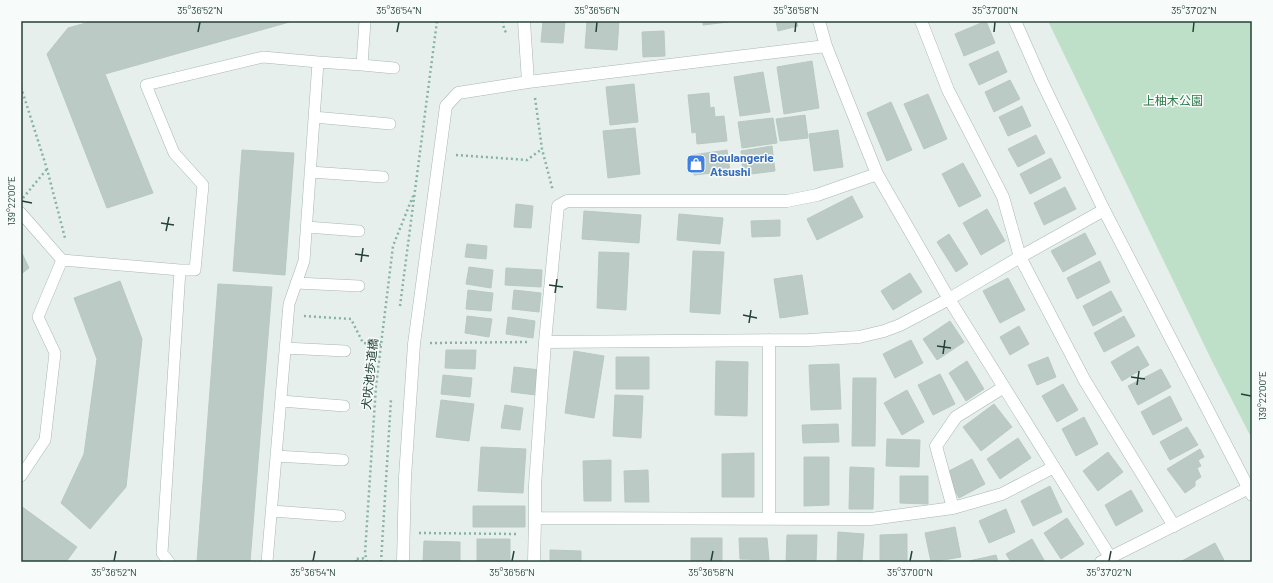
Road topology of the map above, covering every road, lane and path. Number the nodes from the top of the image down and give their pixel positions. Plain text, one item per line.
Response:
1 (364, 21) edge
2 (524, 21) edge
3 (819, 21) edge
4 (922, 21) edge
5 (1015, 21) edge
6 (826, 46) junction
7 (318, 62) junction
8 (362, 65) junction
9 (394, 68) dead end
10 (530, 82) junction
11 (21, 87) edge
12 (314, 117) junction
13 (390, 124) dead end
14 (542, 149) junction
15 (454, 155) dead end
16 (47, 169) junction
17 (310, 172) junction
18 (877, 174) junction
19 (383, 177) dead end
20 (414, 191) dead end
21 (21, 201) edge
22 (558, 206) junction
23 (1104, 210) junction
24 (21, 212) edge
25 (307, 227) junction
26 (359, 231) dead end
27 (1020, 257) junction
28 (66, 260) junction
29 (180, 270) junction
30 (296, 282) junction
31 (359, 286) dead end
32 (949, 299) junction
33 (288, 315) junction
34 (769, 340) junction
35 (545, 342) junction
36 (432, 343) dead end
37 (381, 345) junction
38 (285, 348) junction
39 (345, 351) dead end
40 (1004, 387) junction
41 (281, 401) junction
42 (344, 406) dead end
43 (276, 456) junction
44 (344, 460) dead end
45 (1054, 467) junction
46 (21, 476) edge
47 (1250, 491) edge
48 (952, 508) junction
49 (272, 511) junction
50 (340, 516) dead end
51 (535, 518) junction
52 (769, 518) junction
53 (1174, 526) junction
54 (403, 533) junction
55 (534, 534) junction
56 (366, 558) junction
57 (356, 560) edge
58 (1108, 560) edge
59 (169, 562) edge
60 (268, 562) edge
61 (367, 562) edge
62 (403, 562) edge
63 (534, 562) edge

1 - 8 lane
2 - 10 street
3 - 6 street
4 - 27 street
5 - 23 street
6 - 10 street
6 - 18 street
7 - 8 lane
7 - 12 lane
7 - 29 lane
8 - 9 lane
10 - 14 path
10 - 54 street
11 - 16 path
12 - 13 lane
12 - 17 lane
14 - 15 path
14 - 22 path
16 - 21 path
16 - 28 path
17 - 19 lane
17 - 25 lane
18 - 22 street
18 - 32 street
20 - 37 path, 犬吠池歩道橋
22 - 35 street
23 - 27 street
23 - 47 street
24 - 28 lane
25 - 26 lane
25 - 30 lane
27 - 32 street
27 - 53 street
28 - 29 lane
28 - 46 lane
29 - 59 lane
30 - 31 lane
30 - 33 lane
32 - 34 street
32 - 40 street
33 - 37 path
33 - 38 lane
34 - 35 street
34 - 52 street
35 - 36 path
35 - 51 street
37 - 56 path, 犬吠池歩道橋
38 - 39 lane
38 - 41 lane
40 - 45 street
40 - 48 street
41 - 42 lane
41 - 43 lane
43 - 44 lane
43 - 49 lane
45 - 48 street
45 - 58 street
47 - 53 street
48 - 52 street
49 - 50 lane
49 - 60 lane
51 - 52 street
51 - 55 street
53 - 58 street
54 - 55 path
54 - 62 street
55 - 63 street
56 - 57 path
56 - 61 path, 犬吠池歩道橋

